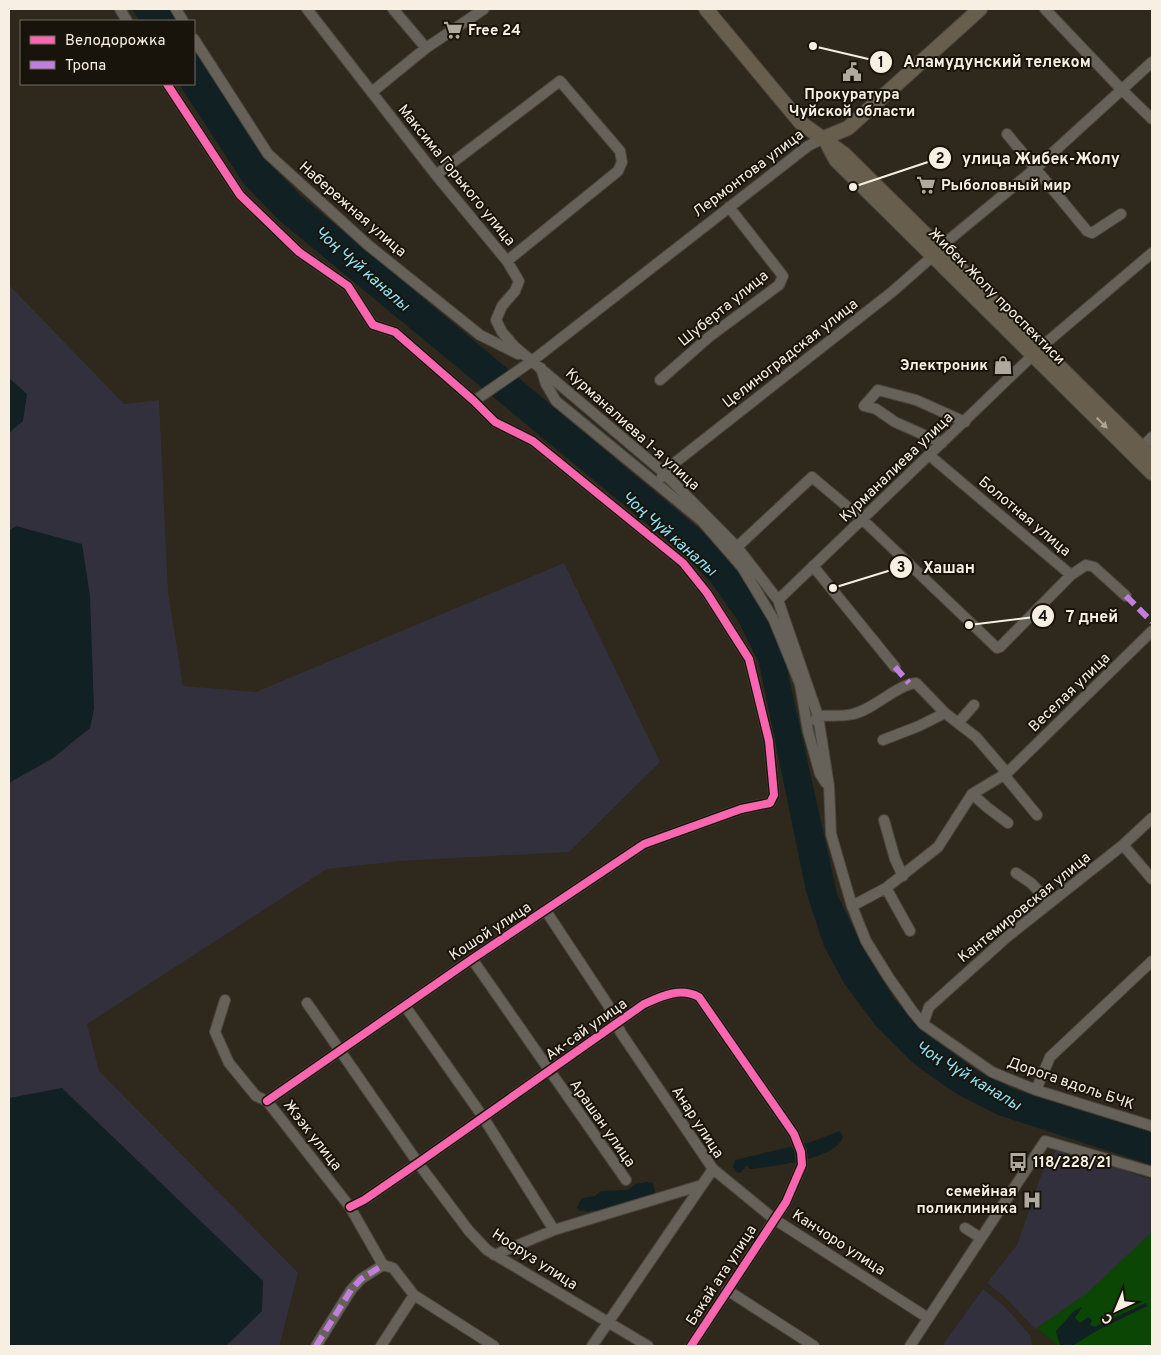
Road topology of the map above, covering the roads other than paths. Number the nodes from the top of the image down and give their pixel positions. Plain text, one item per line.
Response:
1 (120, 9) edge
2 (176, 9) edge
3 (307, 9) edge
4 (393, 9) edge
5 (484, 9) edge
6 (706, 9) edge
7 (980, 9) edge
8 (1045, 9) edge
9 (127, 20) edge
10 (182, 20) edge
11 (195, 41) edge
12 (426, 48) junction
13 (1152, 62) edge
14 (168, 85) edge
15 (1121, 89) junction
16 (372, 92) junction
17 (1152, 119) edge
18 (1007, 134) dead end
19 (824, 138) junction
20 (1036, 168) junction
21 (436, 175) junction
22 (729, 207) junction
23 (1122, 214) dead end
24 (936, 252) junction
25 (1152, 253) edge
26 (506, 261) junction
27 (1036, 351) junction
28 (532, 361) junction
29 (541, 368) junction
30 (660, 380) dead end
31 (478, 398) junction
32 (965, 422) junction
33 (1152, 437) edge
34 (942, 444) junction
35 (1138, 452) junction
36 (929, 456) junction
37 (1152, 458) edge
38 (663, 472) junction
39 (1152, 473) edge
40 (661, 489) junction
41 (862, 519) junction
42 (737, 547) junction
43 (813, 566) junction
44 (1071, 574) junction
45 (1126, 596) dead end
46 (778, 600) junction
47 (774, 620) junction
48 (1152, 631) edge
49 (895, 666) dead end
50 (974, 705) dead end
51 (945, 713) junction
52 (818, 716) junction
53 (958, 723) junction
54 (808, 731) junction
55 (883, 740) dead end
56 (1005, 774) junction
57 (828, 786) junction
58 (972, 794) junction
59 (1038, 815) dead end
60 (1152, 818) edge
61 (884, 820) dead end
62 (1008, 822) dead end
63 (1123, 845) junction
64 (1016, 874) dead end
65 (903, 876) junction
66 (1152, 879) edge
67 (886, 888) junction
68 (1050, 903) junction
69 (852, 906) junction
70 (546, 911) junction
71 (910, 931) dead end
72 (472, 959) junction
73 (1152, 961) edge
74 (225, 1000) dead end
75 (307, 1003) dead end
76 (405, 1006) junction
77 (617, 1023) junction
78 (924, 1024) junction
79 (340, 1051) junction
80 (550, 1071) junction
81 (1036, 1090) junction
82 (268, 1101) junction
83 (483, 1117) junction
84 (1152, 1126) edge
85 (418, 1163) junction
86 (713, 1169) junction
87 (1152, 1172) edge
88 (626, 1180) dead end
89 (702, 1185) junction
90 (350, 1207) junction
91 (774, 1219) junction
92 (965, 1228) dead end
93 (554, 1230) junction
94 (981, 1238) junction
95 (494, 1254) junction
96 (383, 1265) junction
97 (727, 1290) junction
98 (414, 1294) junction
99 (928, 1318) junction
100 (608, 1322) junction
101 (316, 1346) edge
102 (381, 1346) edge
103 (494, 1346) edge
104 (592, 1346) edge
105 (648, 1346) edge
106 (691, 1346) edge
107 (814, 1346) edge
108 (910, 1346) edge

1 - 9 street
2 - 10 street
3 - 16 street, Максима Горького улица
4 - 12 street
5 - 12 street
6 - 19 main road, Жибек Жолу проспектиси
7 - 19 main road, Лермонтова улица
8 - 15 street
11 - 28 street, Набережная улица
12 - 16 street
13 - 15 street, Целиноградская улица
14 - 31 street, Кошой улица
15 - 17 street
15 - 20 street, Целиноградская улица
16 - 21 street, Максима Горького улица
18 - 20 street
19 - 22 street, Лермонтова улица
19 - 24 main road, Жибек Жолу проспектиси
20 - 23 street
20 - 24 street, Целиноградская улица
21 - 26 street, Максима Горького улица
21 - 26 street
22 - 28 street, Лермонтова улица
22 - 30 street, Шуберта улица
24 - 27 main road, Жибек Жолу проспектиси
24 - 38 street, Целиноградская улица
25 - 27 street, Курманалиева улица
26 - 28 street, Максима Горького улица
27 - 32 street, Курманалиева улица
27 - 35 main road, Жибек Жолу проспектиси
28 - 29 street, Курманалиева 1-я улица
28 - 31 street, Лермонтова улица
29 - 38 street, Курманалиева 1-я улица
29 - 40 street
31 - 70 street, Кошой улица
32 - 34 street, Курманалиева улица
32 - 34 street
33 - 35 street
34 - 36 street, Курманалиева улица
35 - 37 main road, Жибек Жолу проспектиси
35 - 39 main road, Жибек Жолу проспектиси
36 - 41 street, Курманалиева улица
36 - 44 street, Болотная улица
38 - 40 street
38 - 42 street, Курманалиева 1-я улица
40 - 47 street
41 - 42 street
41 - 43 street, Курманалиева улица
41 - 44 street
42 - 46 street, Курманалиева 1-я улица
43 - 46 street, Курманалиева улица
43 - 49 street
44 - 45 street, Болотная улица
46 - 47 street
46 - 52 street, Курманалиева 1-я улица
47 - 54 street
48 - 56 street, Веселая улица
50 - 53 street
51 - 52 street
51 - 53 street
51 - 55 street
52 - 54 street
52 - 57 street, Курманалиева 1-я улица
53 - 56 street
54 - 57 street
56 - 58 street, Веселая улица
56 - 59 street
57 - 69 street, Курманалиева 1-я улица
58 - 62 street
58 - 65 street, Веселая улица
60 - 63 street, Кантемировская улица
61 - 65 street
63 - 66 street
63 - 68 street, Кантемировская улица
64 - 68 street
65 - 67 street, Веселая улица
67 - 69 street, Веселая улица
67 - 71 street
68 - 78 street, Кантемировская улица
69 - 78 street, Дорога вдоль БЧК
70 - 72 street, Кошой улица
70 - 77 street, Анар улица
72 - 76 street, Кошой улица
72 - 80 street, Арашан улица
73 - 81 street
74 - 82 street, Жээк улица
75 - 79 street, Нооруз улица
76 - 79 street, Кошой улица
76 - 83 street
77 - 80 street, Ак-сай улица
77 - 86 street, Анар улица
77 - 91 street, Ак-сай улица
78 - 81 street, Дорога вдоль БЧК
79 - 82 street, Кошой улица
79 - 85 street, Нооруз улица
80 - 83 street, Ак-сай улица
80 - 88 street, Арашан улица
81 - 84 street, Дорога вдоль БЧК
82 - 90 street, Жээк улица
83 - 85 street, Ак-сай улица
83 - 93 street
85 - 90 street, Ак-сай улица
85 - 95 street, Нооруз улица
86 - 89 street, Анар улица
86 - 91 street, Канчоро улица
87 - 94 street
89 - 93 street
89 - 100 street, Анар улица
90 - 96 street, Жээк улица
91 - 97 street, Бакай ата улица
91 - 99 street, Канчоро улица
92 - 94 street
93 - 95 street
94 - 99 street
95 - 100 street, Нооруз улица
96 - 98 street, Жээк улица
96 - 101 street
97 - 106 street, Бакай ата улица
97 - 107 street
98 - 102 street
98 - 103 street, Жээк улица
99 - 108 street
100 - 104 street, Анар улица
100 - 105 street, Нооруз улица

